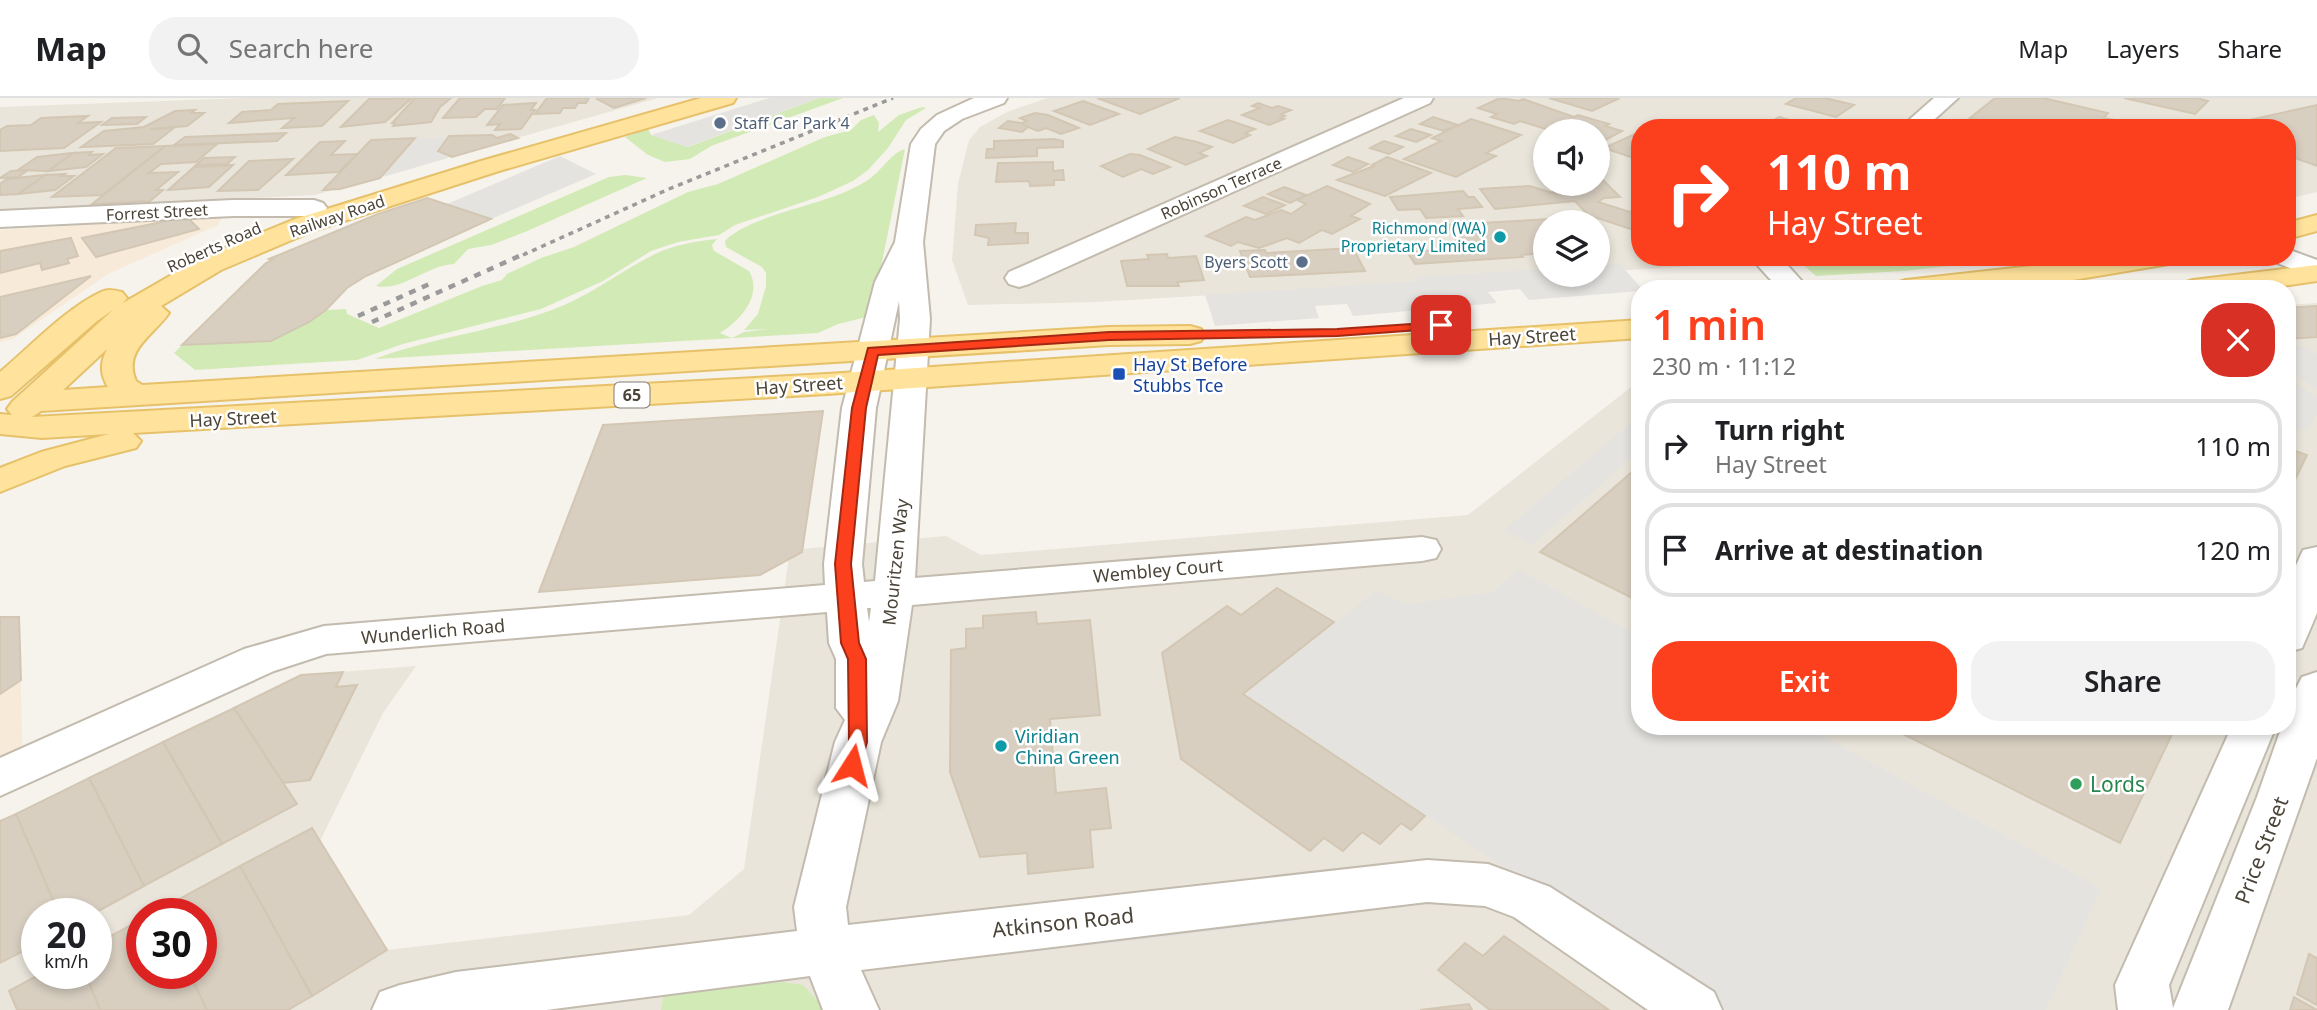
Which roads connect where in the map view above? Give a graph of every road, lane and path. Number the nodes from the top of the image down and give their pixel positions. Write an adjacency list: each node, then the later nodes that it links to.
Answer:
1 (696, 98): 7 (main road, Roberts Road)
2 (725, 98): 15 (main road, Railway Road)
3 (996, 98): 12 (street)
4 (1422, 98): 19 (street, Robinson Terrace)
5 (1947, 98): 6 (street)
6 (1922, 119)
7 (314, 208): 8 (street, Forrest Street); 25 (main road, Roberts Road)
8 (0, 219)
9 (2317, 223): 10 (main road)
10 (2296, 231)
11 (2296, 238): 13 (street)
12 (909, 242): 26 (street, Mouritzen Way); 27 (street, Mouritzen Way)
13 (2317, 248)
14 (2296, 261): 18 (street)
15 (211, 264): 30 (main road); 32 (main road, Railway Road)
16 (1773, 266): 20 (street)
17 (2109, 266): 21 (main road)
18 (2317, 271): 22 (main road)
19 (1020, 278)
20 (1786, 280)
21 (1994, 280)
22 (2255, 280)
23 (1631, 312): 26 (main road, Hay Street / 65)
24 (1631, 329): 26 (main road, Hay Street / 65)
25 (45, 349): 28 (main road); 29 (main road, Roberts Road)
26 (912, 363): 27 (main road, Hay Street / 65); 36 (street, Mouritzen Way)
27 (869, 366): 30 (main road, Hay Street / 65); 31 (main road, Hay Street / 65); 37 (street, Mouritzen Way)
28 (0, 367)
29 (0, 389)
30 (136, 396): 32 (main road, Hay Street / 65)
31 (291, 415): 32 (main road, Hay Street / 65); 33 (main road)
32 (7, 417)
33 (0, 481)
34 (1422, 549): 36 (street, Wembley Court)
35 (2317, 559): 38 (street)
36 (894, 592): 37 (street, Wunderlich Road); 41 (street, Mouritzen Way)
37 (844, 597): 41 (street, Mouritzen Way); 42 (street, Wunderlich Road)
38 (2296, 614)
39 (2317, 688): 48 (street, Price Street)
40 (2251, 735): 47 (street)
41 (858, 742): 43 (street, Mouritzen Way)
42 (0, 778)
43 (827, 950): 44 (street, Atkinson Road); 45 (street, Mouritzen Way); 46 (street, Atkinson Road)
44 (400, 1010)
45 (851, 1010)
46 (1694, 1010)
47 (2146, 1010)
48 (2200, 1010)

